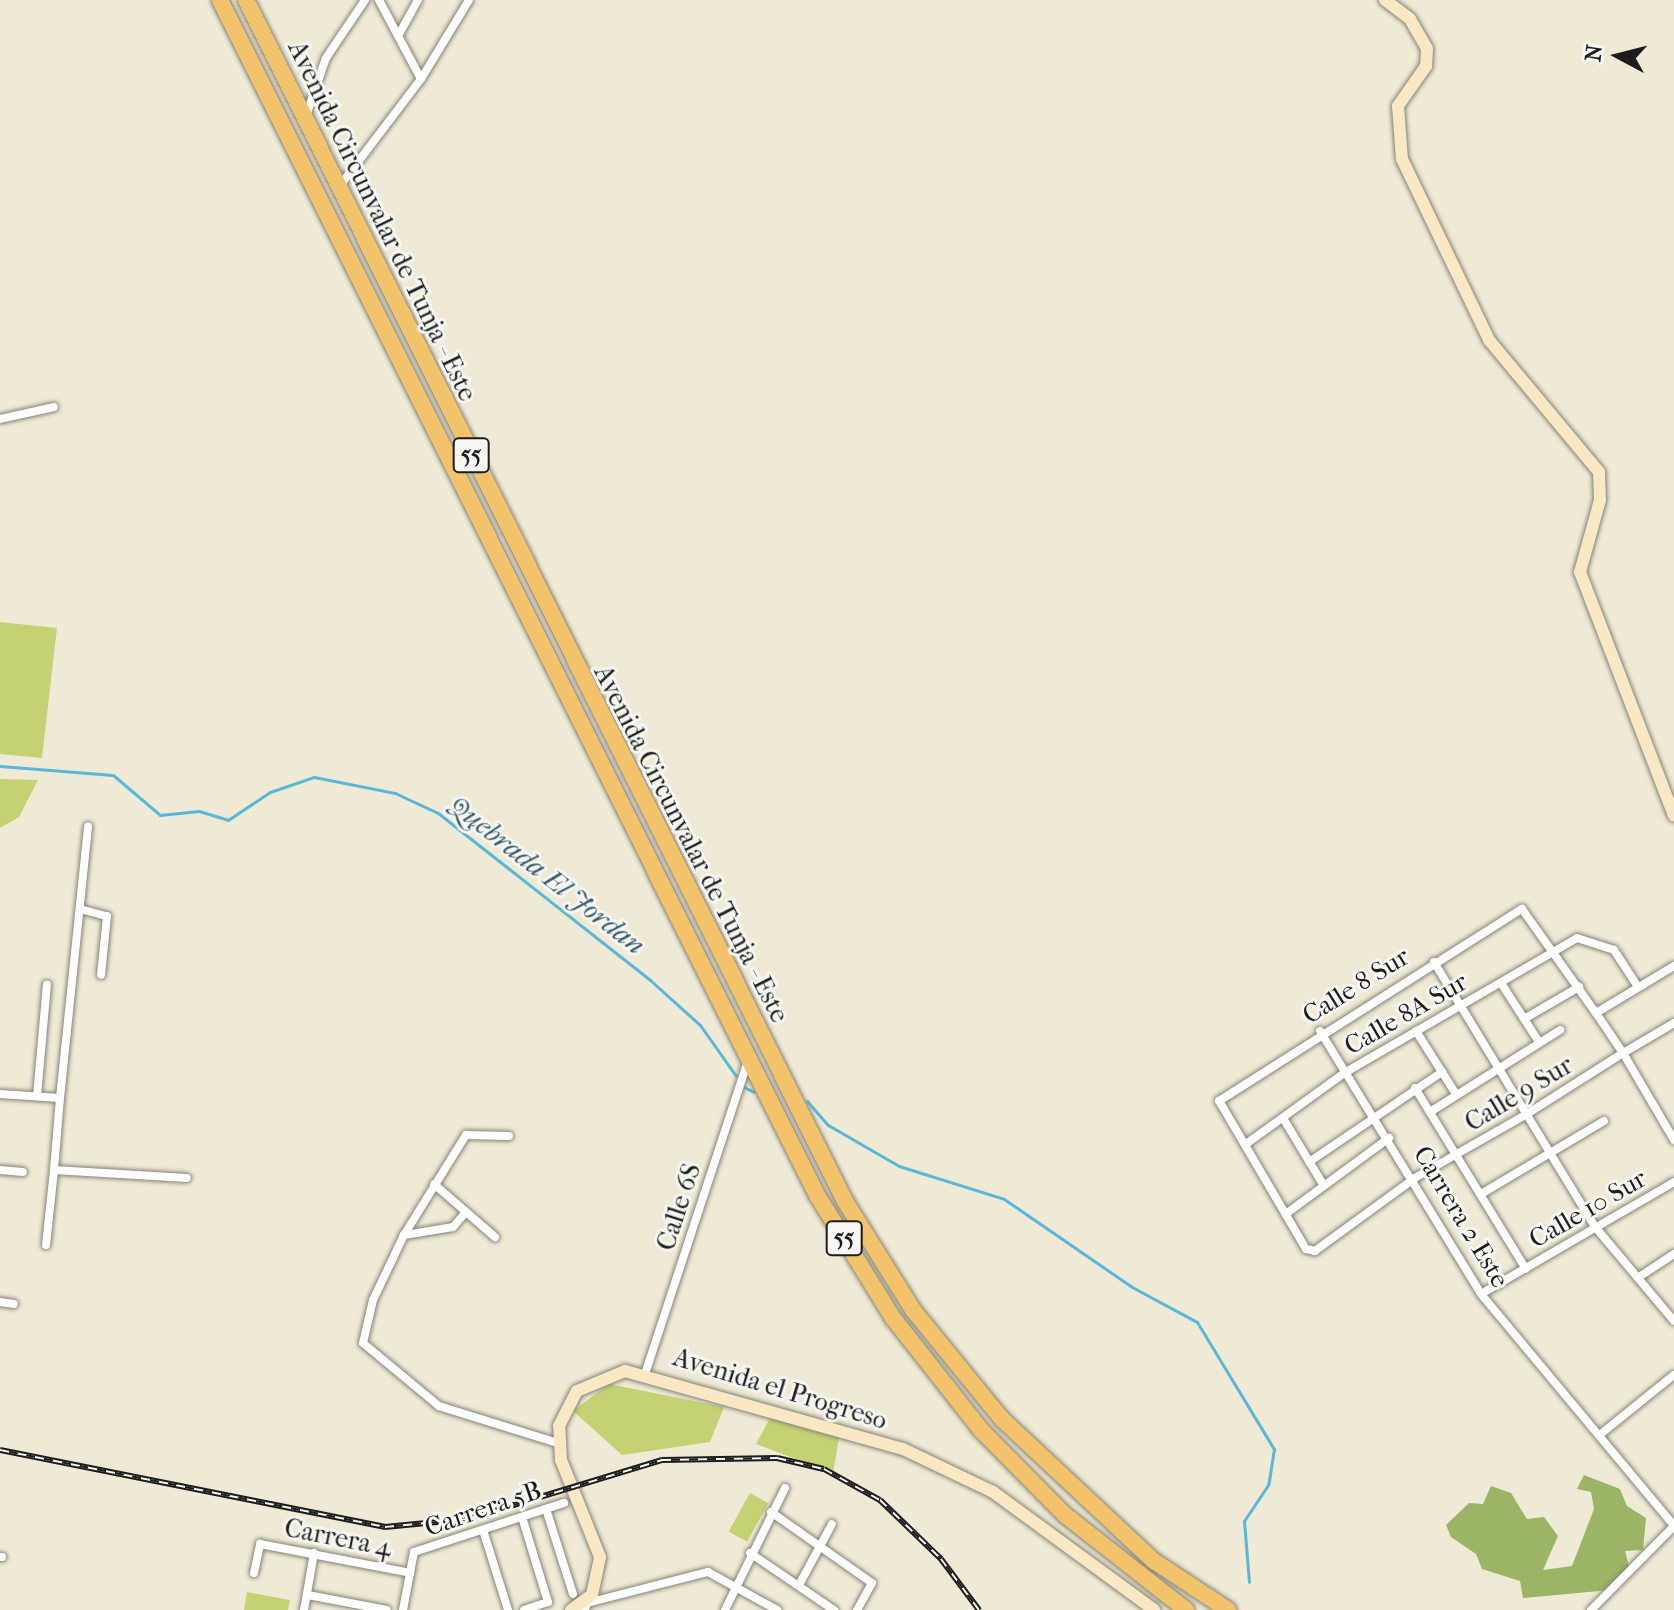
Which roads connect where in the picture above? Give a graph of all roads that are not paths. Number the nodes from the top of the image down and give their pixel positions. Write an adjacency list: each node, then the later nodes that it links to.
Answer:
1 (220, 0): 34 (highway, Avenida Circunvalar de Tunja - Este / 55)
2 (246, 0): 10 (highway, Avenida Circunvalar de Tunja - Este / 55)
3 (365, 0): 10 (street)
4 (379, 0): 8 (street)
5 (418, 0): 8 (street)
6 (469, 0): 9 (street)
7 (1385, 0): 14 (main road)
8 (398, 36): 9 (street)
9 (421, 79): 11 (street)
10 (305, 119): 11 (highway, Avenida Circunvalar de Tunja - Este / 55)
11 (338, 187): 111 (highway, Avenida Circunvalar de Tunja - Este / 55)
12 (54, 407): 13 (street)
13 (0, 419)
14 (1674, 815)
15 (88, 826): 16 (street)
16 (80, 909): 20 (street); 42 (street)
17 (1555, 950): 18 (street, Calle 8 Sur); 21 (street, Calle 8A Sur); 23 (street); 24 (street, Calle 8A Sur)
18 (1434, 962): 25 (street); 30 (street, Calle 8 Sur)
19 (1674, 966): 24 (street)
20 (101, 975)
21 (1501, 983): 25 (street, Calle 8A Sur); 27 (street)
22 (47, 984): 41 (street)
23 (1579, 987): 26 (street); 27 (street)
24 (1638, 987): 26 (street)
25 (1459, 1005): 31 (street, Calle 8A Sur); 35 (street)
26 (1596, 1013): 33 (street)
27 (1524, 1019): 32 (street)
28 (1674, 1023): 33 (street, Calle 9 Sur)
29 (1560, 1030): 32 (street)
30 (1320, 1031): 36 (street, Carrera 2 Este); 51 (street, Calle 8 Sur)
31 (1416, 1031): 36 (street, Calle 8A Sur); 37 (street)
32 (1539, 1042): 35 (street)
33 (1623, 1053): 45 (street, Calle 9 Sur); 50 (street)
34 (750, 1055): 77 (street, Calle 6S); 110 (highway, Avenida Circunvalar de Tunja - Este / 55)
35 (1498, 1067): 40 (street); 45 (street)
36 (1346, 1072): 44 (street, Carrera 2 Este); 46 (street, Calle 8A Sur)
37 (1442, 1072): 38 (street); 40 (street)
38 (1415, 1088): 43 (street); 44 (street)
39 (0, 1094): 41 (street)
40 (1456, 1094): 43 (street)
41 (37, 1096): 42 (street)
42 (60, 1098): 56 (street)
43 (1430, 1112): 53 (street)
44 (1374, 1114): 49 (street, Carrera 2 Este); 54 (street)
45 (1527, 1114): 52 (street); 53 (street, Calle 9 Sur)
46 (1283, 1118): 51 (street, Calle 8A Sur); 54 (street)
47 (1604, 1121): 52 (street)
48 (509, 1136): 61 (street)
49 (1389, 1138): 59 (street, Carrera 2 Este); 62 (street)
50 (1674, 1140)
51 (1246, 1144): 65 (street)
52 (1548, 1153): 63 (street); 66 (street)
53 (1457, 1154): 59 (street, Calle 9 Sur); 63 (street)
54 (1309, 1162): 62 (street)
55 (0, 1170): 57 (street)
56 (54, 1170): 58 (street); 69 (street)
57 (23, 1172)
58 (187, 1178)
59 (1415, 1178): 65 (street, Calle 9 Sur); 73 (street, Carrera 2 Este)
60 (1674, 1182): 66 (street, Calle 10 Sur)
61 (434, 1184): 64 (street); 67 (street)
62 (1324, 1186): 65 (street)
63 (1481, 1194): 71 (street)
64 (466, 1212): 67 (street); 68 (street)
65 (1287, 1213)
66 (1596, 1228): 71 (street, Calle 10 Sur); 72 (street)
67 (404, 1235): 80 (street)
68 (495, 1237)
69 (46, 1245)
70 (1674, 1254): 72 (street)
71 (1526, 1269): 73 (street, Calle 10 Sur)
72 (1639, 1277): 76 (street)
73 (1481, 1294): 79 (street, Carrera 2 Este)
74 (0, 1302): 75 (street)
75 (14, 1304)
76 (1674, 1321)
77 (646, 1371): 80 (main road, Avenida el Progreso); 99 (main road, Avenida el Progreso)
78 (1674, 1375): 79 (street)
79 (1602, 1433): 87 (street, Carrera 2 Este)
80 (558, 1443): 98 (main road)
81 (785, 1488): 84 (street)
82 (564, 1503): 83 (street, Carrera 5B)
83 (546, 1509): 85 (street, Carrera 5B); 96 (street)
84 (771, 1512): 89 (street); 91 (street)
85 (522, 1517): 88 (street, Carrera 5B); 104 (street)
86 (832, 1524): 89 (street)
87 (1674, 1526): 112 (street)
88 (483, 1530): 93 (street, Carrera 5B); 103 (street)
89 (821, 1545): 95 (street); 109 (street)
90 (314, 1553): 92 (street, Carrera 4); 93 (street, Carrera 4); 97 (street)
91 (750, 1553): 94 (street); 95 (street)
92 (254, 1573)
93 (410, 1573): 102 (street)
94 (740, 1583): 98 (street); 106 (street); 107 (street)
95 (799, 1585): 108 (street)
96 (573, 1594)
97 (308, 1595): 100 (street); 101 (street)
98 (586, 1606): 105 (main road)
99 (1149, 1609)
100 (304, 1610)
101 (387, 1610)
102 (403, 1610)
103 (508, 1610)
104 (524, 1610)
105 (571, 1610)
106 (725, 1610)
107 (776, 1610)
108 (834, 1610)
109 (857, 1610)
110 (1186, 1610)
111 (1228, 1610)
112 (1591, 1610)

